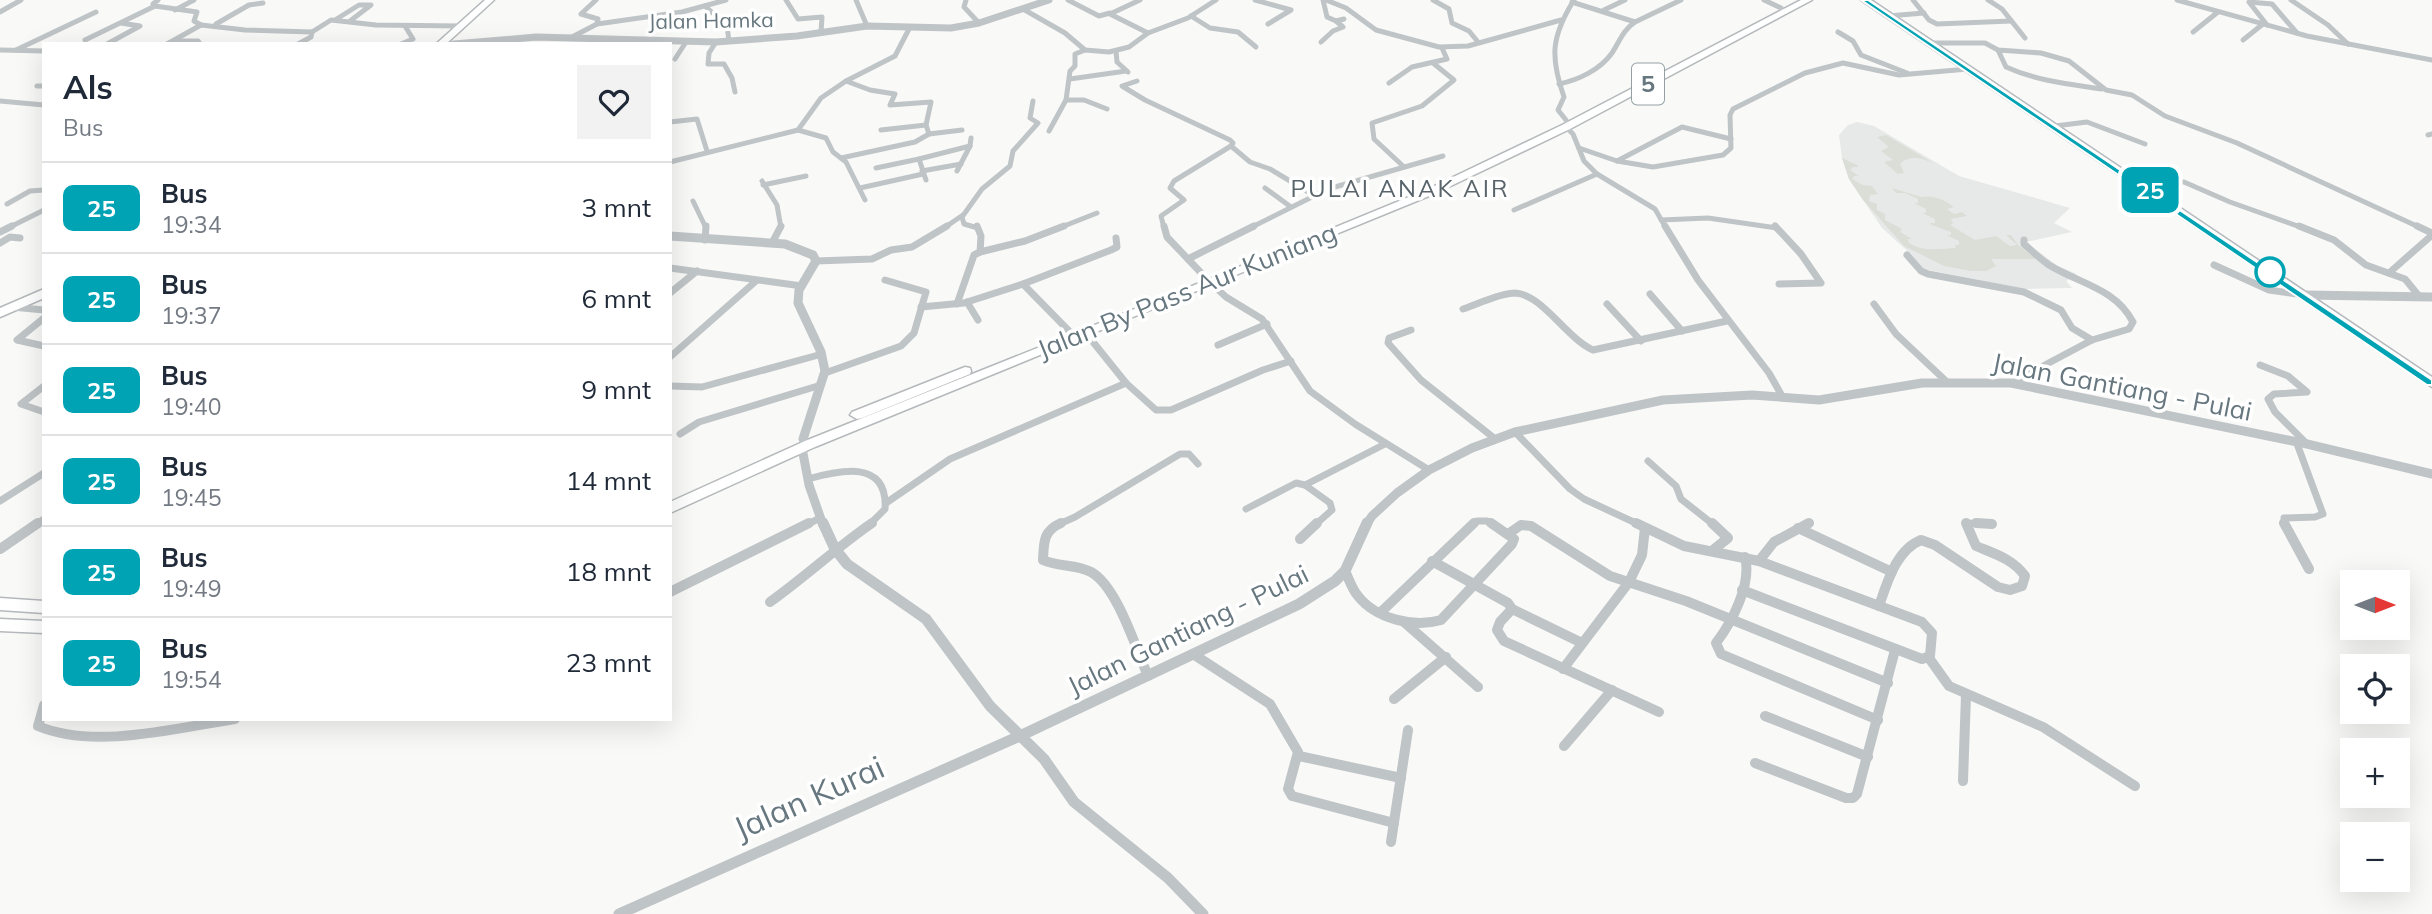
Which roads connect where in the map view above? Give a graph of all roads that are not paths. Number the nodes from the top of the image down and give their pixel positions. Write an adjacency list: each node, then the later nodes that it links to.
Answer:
1 (20, 0): 35 (street)
2 (158, 0): 29 (street)
3 (194, 0): 33 (street)
4 (490, 0): 58 (highway)
5 (596, 0): 51 (street)
6 (726, 0): 30 (street)
7 (786, 0): 64 (street)
8 (856, 0): 59 (street)
9 (966, 0): 50 (street)
10 (1049, 0): 32 (street, Jalan Hamka)
11 (1068, 0): 38 (street)
12 (1140, 0): 38 (street)
13 (1216, 0): 40 (street)
14 (1255, 0): 52 (street)
15 (1324, 0): 47 (street); 89 (street)
16 (1433, 0): 85 (street)
17 (1625, 0): 34 (street)
18 (1681, 0): 48 (street)
19 (1764, 0): 31 (street)
20 (1796, 0): 31 (highway, Jalan By Pass Aur Kuniang / 5)
21 (1808, 0): 55 (highway, Jalan By Pass Aur Kuniang / 5)
22 (1865, 0): 41 (highway)
23 (1913, 0): 39 (street)
24 (1989, 0): 45 (street)
25 (2177, 0): 37 (street)
26 (2291, 0): 87 (street)
27 (1573, 1): 34 (street); 44 (street)
28 (263, 3): 54 (street)
29 (155, 6): 33 (street); 49 (street)
30 (705, 6): 51 (street); 74 (street)
31 (1781, 8): 55 (highway, Jalan By Pass Aur Kuniang / 5)
32 (1023, 9): 50 (street, Jalan Hamka); 92 (street)
33 (175, 10): 53 (street)
34 (1604, 10): 48 (street)
35 (0, 12)
36 (96, 12): 91 (street)
37 (2218, 12): 56 (street); 63 (street)
38 (1110, 13): 65 (street)
39 (1924, 13): 41 (street); 45 (street)
40 (1191, 16): 65 (street); 88 (street)
41 (1888, 16): 86 (highway)
42 (1344, 19): 47 (street)
43 (335, 20): 46 (street); 46 (street); 61 (street)
44 (1561, 20): 85 (street); 105 (street)
45 (2011, 20): 69 (street)
46 (350, 21): 57 (street)
47 (1336, 21): 84 (street)
48 (1635, 22): 105 (street)
49 (118, 23): 70 (street); 75 (street)
50 (979, 23): 60 (street, Jalan Hamka)
51 (597, 24): 68 (street)
52 (1268, 24)
53 (201, 25): 54 (street); 71 (street)
54 (214, 25): 61 (street)
55 (1756, 25): 116 (highway, Jalan By Pass Aur Kuniang / 5)
56 (2265, 25): 66 (street); 66 (street); 72 (street)
57 (405, 26): 58 (street); 79 (street)
58 (459, 26): 80 (highway)
59 (867, 26): 60 (street, Jalan Hamka); 64 (street, Jalan Hamka)
60 (910, 27): 103 (street)
61 (312, 32): 78 (street)
62 (1838, 32): 101 (street)
63 (2193, 32)
64 (821, 33): 74 (street, Jalan Hamka)
65 (1148, 33): 95 (street)
66 (2297, 33): 87 (street)
67 (553, 37): 68 (street, Jalan Hamka); 81 (street, Jalan Hamka); 82 (street)
68 (572, 37): 83 (street, Jalan Hamka)
69 (2025, 38)
70 (85, 40)
71 (174, 40): 76 (street); 77 (street)
72 (2243, 40)
73 (716, 41): 74 (street, Jalan Hamka); 83 (street, Jalan Hamka); 107 (street)
74 (729, 41)
75 (111, 42)
76 (170, 42)
77 (199, 42)
78 (302, 42)
79 (406, 42)
80 (442, 42)
81 (488, 42)
82 (549, 42)
83 (686, 42): 96 (street)
84 (1321, 42)
85 (1478, 42): 89 (street)
86 (1932, 43): 93 (street); 99 (highway)
87 (2348, 44): 97 (street)
88 (1256, 47)
89 (1442, 48): 98 (street)
90 (0, 50): 91 (street)
91 (16, 50): 94 (street)
92 (1085, 50): 95 (street); 102 (street)
93 (1998, 50): 106 (street); 106 (street)
94 (42, 51)
95 (1116, 51): 100 (street)
96 (675, 59)
97 (2432, 60)
98 (1433, 63): 104 (street); 136 (street)
99 (1968, 69): 101 (street); 118 (highway)
100 (1126, 71): 102 (street); 128 (street)
101 (1909, 75): 125 (street)
102 (1070, 79): 108 (street)
103 (846, 81): 117 (street); 119 (street)
104 (1389, 83)
105 (1559, 84): 116 (street)
106 (2106, 90): 156 (street)
107 (735, 92)
108 (1066, 100): 114 (street); 122 (street)
109 (0, 101): 111 (street)
110 (1033, 101): 153 (street)
111 (10, 102): 112 (street); 113 (street)
112 (42, 105)
113 (0, 108)
114 (1107, 109)
115 (672, 122): 130 (street)
116 (1566, 123): 129 (street); 176 (highway, Jalan By Pass Aur Kuniang / 5)
117 (926, 125): 120 (street); 123 (street)
118 (2055, 126): 126 (street); 144 (highway)
119 (797, 130): 130 (street); 132 (street)
120 (881, 130)
121 (962, 130): 123 (street)
122 (1049, 131)
123 (929, 134): 132 (street)
124 (971, 138): 127 (street)
125 (1731, 139): 135 (street); 135 (street)
126 (2145, 144)
127 (970, 146): 133 (street); 139 (street)
128 (1231, 146): 145 (street); 168 (street)
129 (1579, 149): 135 (street); 138 (street)
130 (707, 151): 134 (street)
131 (1443, 156): 136 (street)
132 (842, 158): 141 (street)
133 (919, 159): 137 (street); 139 (street)
134 (672, 161)
135 (1617, 161)
136 (1404, 166): 145 (street)
137 (876, 168)
138 (1597, 174): 150 (street); 154 (street)
139 (924, 175): 141 (street)
140 (806, 176): 164 (street)
141 (860, 188): 146 (street)
142 (1265, 188): 149 (street)
143 (42, 190): 148 (street)
144 (2150, 190): 173 (street); 183 (highway)
145 (1315, 196): 149 (street)
146 (865, 200)
147 (693, 201): 161 (street)
148 (7, 204)
149 (1291, 206): 168 (street)
150 (1514, 210)
151 (42, 211): 155 (street)
152 (1097, 213): 166 (street)
153 (963, 215): 166 (street); 169 (street)
154 (1661, 219): 178 (street); 196 (street)
155 (0, 234): 158 (street)
156 (2432, 234): 165 (street)
157 (672, 236): 161 (street)
158 (10, 237): 159 (street); 163 (street)
159 (20, 238)
160 (1116, 238): 177 (street)
161 (705, 240): 164 (street)
162 (2024, 240): 202 (street)
163 (0, 243)
164 (772, 243): 169 (street)
165 (2428, 243): 173 (street)
166 (980, 251): 187 (street)
167 (1907, 256): 202 (street)
168 (1188, 259): 176 (street)
169 (816, 261): 179 (street)
170 (2214, 265): 183 (street)
171 (672, 268): 172 (street)
172 (697, 271): 175 (street); 180 (street)
173 (2389, 273): 184 (street)
174 (885, 279): 190 (street)
175 (756, 281): 179 (street); 207 (street)
176 (1202, 282): 197 (street); 199 (highway, Jalan By Pass Aur Kuniang); 201 (highway, Jalan By Pass Aur Kuniang)
177 (1023, 284): 186 (street); 199 (street)
178 (1779, 284)
179 (802, 286): 206 (street)
180 (672, 291)
181 (42, 294): 191 (highway)
182 (1650, 294): 200 (street)
183 (2304, 295): 184 (street); 215 (highway)
184 (2419, 296): 185 (street)
185 (2432, 297)
186 (967, 302): 187 (street); 195 (street)
187 (957, 304): 190 (street)
188 (1607, 304): 203 (street)
189 (1874, 304): 212 (street)
190 (921, 307): 211 (street)
191 (4, 309): 193 (street)
192 (1463, 309): 203 (street)
193 (42, 310)
194 (42, 320): 205 (street)
195 (978, 320)
196 (1727, 321): 200 (street); 219 (street)
197 (1267, 324): 204 (street); 208 (street)
198 (1411, 330): 223 (street)
199 (1069, 331): 210 (highway, Jalan By Pass Aur Kuniang)
200 (1682, 331): 203 (street)
201 (1085, 332): 210 (highway, Jalan By Pass Aur Kuniang); 213 (street)
202 (2092, 340): 214 (street)
203 (1641, 341)
204 (1218, 345)
205 (42, 346)
206 (822, 354): 211 (street); 217 (street)
207 (672, 355)
208 (1292, 360): 213 (street); 226 (street)
209 (2260, 365): 224 (street)
210 (981, 369): 225 (highway, Jalan By Pass Aur Kuniang)
211 (825, 373): 216 (street)
212 (1947, 382): 214 (street, Jalan Gantiang - Pulai); 219 (street, Jalan Gantiang - Pulai)
213 (1126, 383): 236 (street)
214 (2011, 383): 224 (street, Jalan Gantiang - Pulai)
215 (2432, 383)
216 (821, 385): 222 (street); 225 (street)
217 (672, 386)
218 (42, 388): 220 (street)
219 (1782, 396): 221 (street, Jalan Gantiang - Pulai)
220 (42, 411)
221 (1515, 432): 223 (street, Jalan Gantiang - Pulai); 242 (street)
222 (680, 433)
223 (1494, 438): 229 (street, Jalan Gantiang - Pulai)
224 (2301, 442): 231 (street, Jalan Gantiang - Pulai); 252 (street)
225 (802, 444): 232 (street); 234 (highway, Jalan By Pass Aur Kuniang)
226 (1385, 444): 229 (street); 233 (street)
227 (1648, 461): 248 (street)
228 (1199, 464): 279 (street)
229 (1429, 470): 253 (street, Jalan Gantiang - Pulai)
230 (42, 474): 235 (street)
231 (2432, 474)
232 (808, 479): 236 (street); 238 (street)
233 (1305, 485): 237 (street); 245 (street)
234 (681, 498)
235 (0, 501)
236 (886, 503): 247 (street)
237 (1246, 509)
238 (820, 518): 247 (street); 258 (street)
239 (42, 520): 246 (street)
240 (1810, 523): 243 (street)
241 (1992, 524): 254 (street)
242 (1646, 528): 248 (street); 255 (street)
243 (1798, 528): 251 (street); 254 (street)
244 (1508, 534): 250 (street); 255 (street); 256 (street)
245 (1300, 539)
246 (0, 549)
247 (835, 549): 259 (street); 291 (street)
248 (1712, 551): 249 (street)
249 (1745, 557): 251 (street); 257 (street)
250 (1432, 561): 256 (street); 265 (street)
251 (1759, 561): 261 (street)
252 (2309, 569)
253 (1345, 571): 265 (street); 275 (street, Jalan Gantiang - Pulai)
254 (1892, 572): 261 (street)
255 (1629, 582): 270 (street); 273 (street)
256 (1474, 584): 263 (street); 269 (street)
257 (1742, 590): 270 (street); 274 (street)
258 (672, 591)
259 (770, 602)
260 (0, 604): 262 (highway)
261 (1878, 606): 277 (street)
262 (42, 607)
263 (1512, 609): 273 (street); 278 (street)
264 (0, 612): 266 (highway)
265 (1381, 612): 269 (street)
266 (42, 614)
267 (0, 618): 268 (highway)
268 (42, 620)
269 (1403, 621): 276 (street)
270 (1733, 621): 280 (street); 288 (street)
271 (0, 625): 272 (highway)
272 (42, 627)
273 (1582, 643): 278 (street)
274 (1895, 650): 277 (street); 280 (street)
275 (1194, 654): 279 (street, Jalan Gantiang - Pulai); 293 (street)
276 (1446, 657): 281 (street); 284 (street)
277 (1928, 658): 283 (street)
278 (1563, 669): 282 (street)
279 (1148, 676): 291 (street, Jalan Gantiang - Pulai)
280 (1888, 683): 288 (street)
281 (1478, 687)
282 (1612, 690): 286 (street); 292 (street)
283 (1966, 695): 297 (street); 298 (street)
284 (1394, 699)
285 (42, 708): 289 (street)
286 (1659, 712)
287 (1765, 716): 294 (street)
288 (1878, 720): 294 (street)
289 (222, 721)
290 (1408, 730): 296 (street)
291 (1022, 735): 301 (street, Jalan Kurai); 302 (street)
292 (1564, 746)
293 (1298, 756): 296 (street); 299 (street)
294 (1868, 757): 295 (street)
295 (1755, 763)
296 (1401, 778): 299 (street)
297 (1963, 781)
298 (2135, 786)
299 (1394, 823): 300 (street)
300 (1391, 842)
301 (622, 913)
302 (1203, 914)

